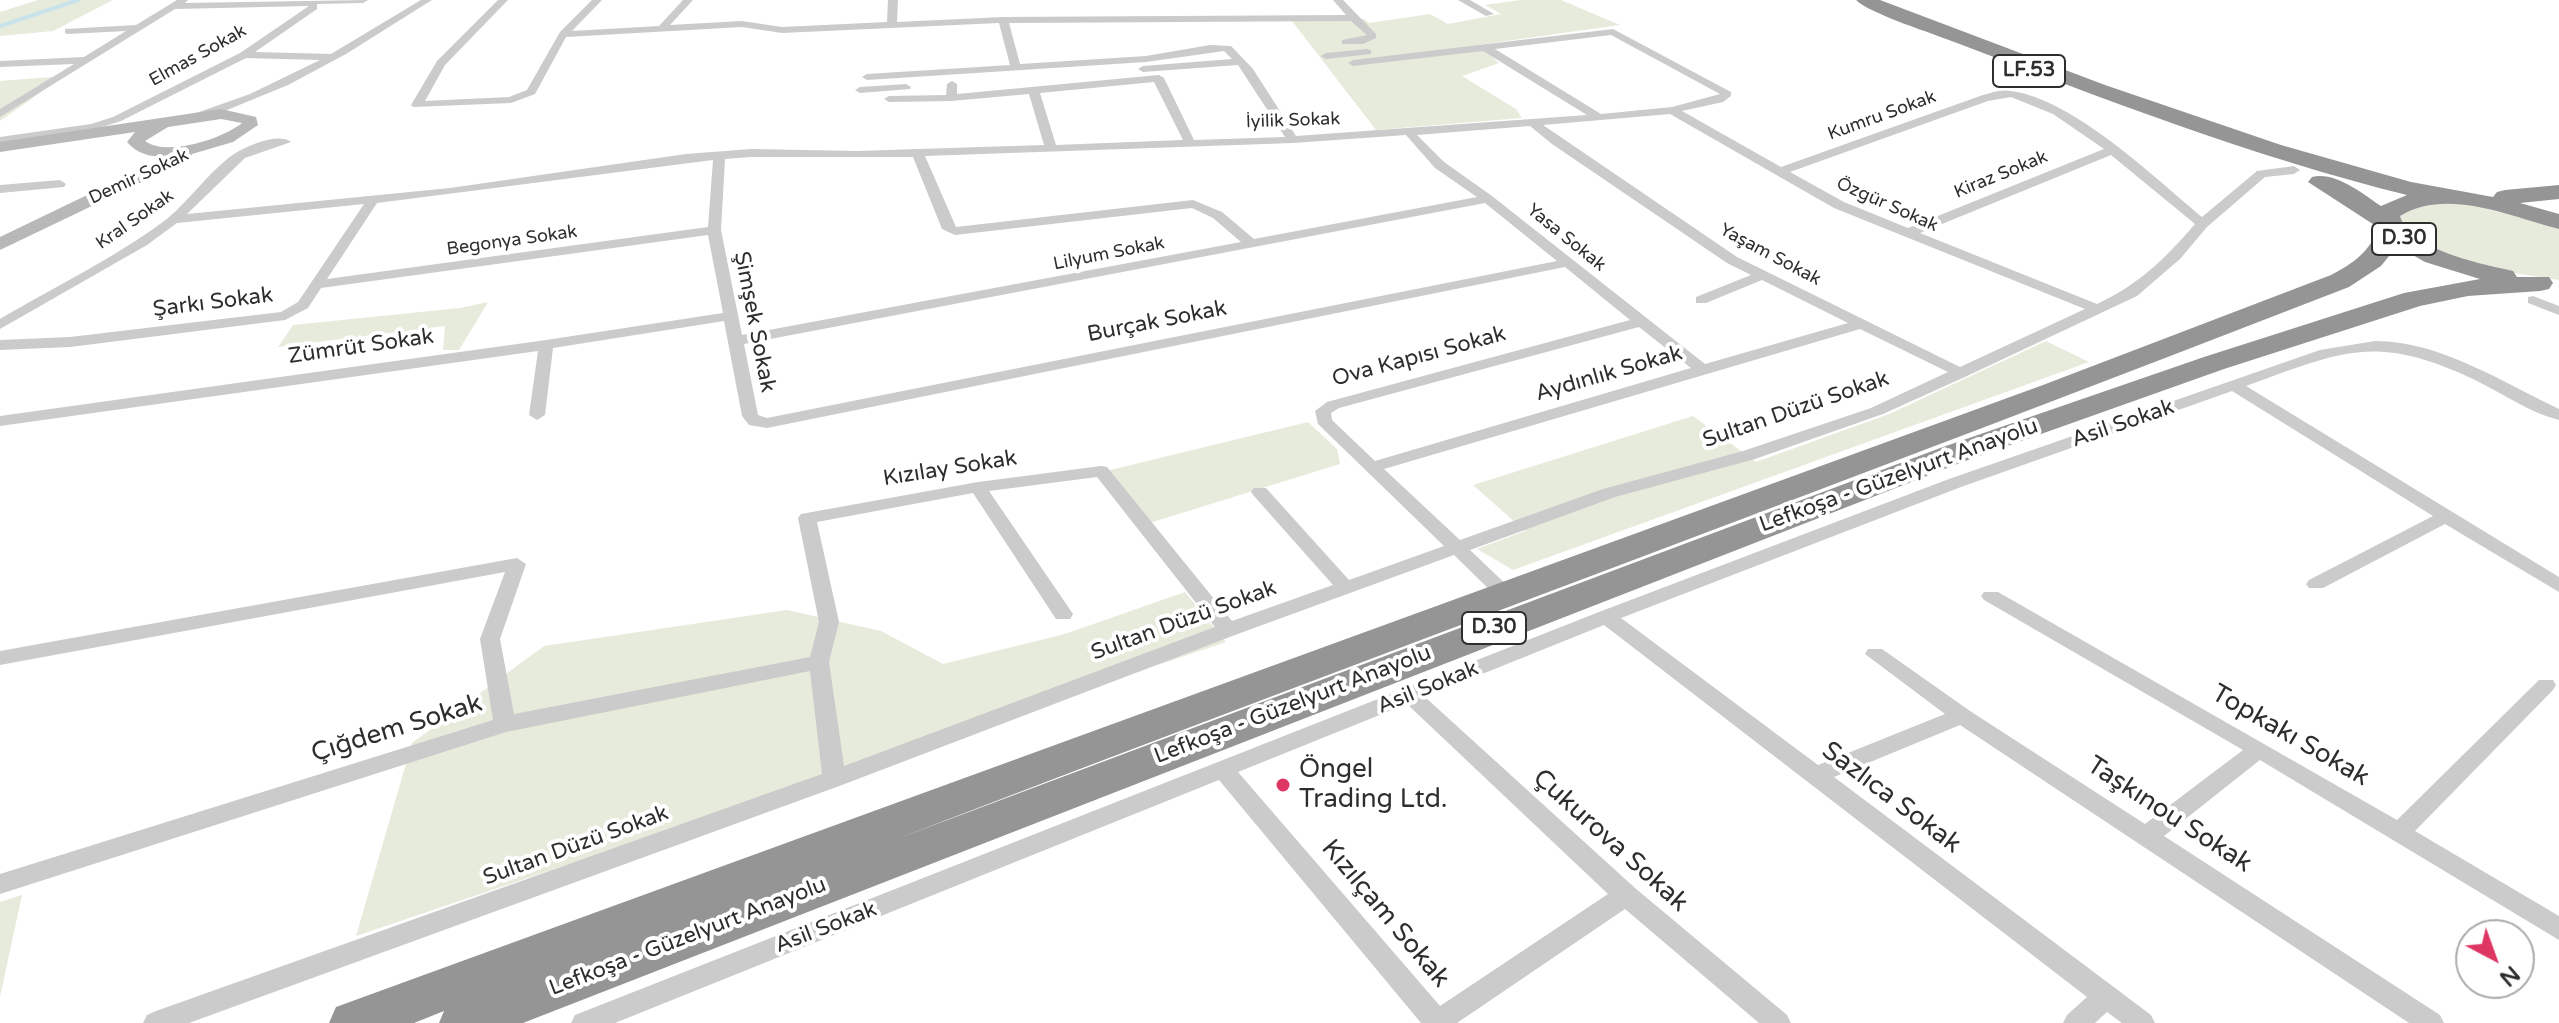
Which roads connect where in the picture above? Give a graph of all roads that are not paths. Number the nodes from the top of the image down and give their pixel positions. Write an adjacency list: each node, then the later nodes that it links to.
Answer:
1 (363, 0): 11 (street)
2 (427, 0): 26 (street)
3 (503, 0): 20 (street)
4 (597, 0): 20 (street)
5 (688, 0): 17 (street)
6 (893, 0): 16 (street)
7 (1338, 0): 14 (street)
8 (1463, 0): 13 (street)
9 (1849, 0): 60 (highway, LF.53)
10 (1865, 0): 67 (highway, LF.53)
11 (311, 1): 12 (street, Elmas Sokak); 24 (street, Elmas Sokak)
12 (179, 3): 18 (street)
13 (1489, 14)
14 (1353, 18): 15 (street); 21 (street)
15 (1003, 20): 16 (street); 30 (street)
16 (892, 24): 17 (street)
17 (663, 27): 20 (street)
18 (139, 28): 19 (street); 27 (street)
19 (68, 31)
20 (563, 34)
21 (1346, 42)
22 (1457, 43): 25 (street)
23 (1486, 48): 28 (street); 41 (street, İyilik Sokak); 44 (street)
24 (244, 55): 26 (street); 49 (street, Elmas Sokak)
25 (1326, 56)
26 (333, 57): 35 (street)
27 (86, 60): 29 (street); 38 (street)
28 (1353, 63)
29 (0, 64)
30 (1016, 67): 31 (street); 32 (street)
31 (1245, 67): 33 (street); 34 (street); 50 (street)
32 (867, 77)
33 (1158, 78): 36 (street); 52 (street)
34 (952, 84): 37 (street); 37 (street)
35 (277, 87): 45 (street); 46 (street)
36 (1033, 88): 37 (street); 55 (street)
37 (951, 98)
38 (23, 99): 39 (street); 42 (street)
39 (0, 101)
40 (535, 106): 43 (street)
41 (1672, 110): 44 (street, İyilik Sokak); 61 (street, Özgür Sokak)
42 (0, 114)
43 (406, 115)
44 (1599, 118): 47 (street, İyilik Sokak)
45 (180, 120): 46 (street); 54 (street, Demir Sokak); 56 (street)
46 (250, 120): 53 (street)
47 (1534, 124): 48 (street, İyilik Sokak); 78 (street, Yaşam Sokak)
48 (1409, 132): 50 (street, İyilik Sokak); 65 (street, Yasa Sokak)
49 (0, 140)
50 (1293, 140): 52 (street, İyilik Sokak)
51 (285, 142): 69 (street, Kral Sokak)
52 (1190, 143): 55 (street, İyilik Sokak)
53 (207, 146): 54 (street); 68 (street, Demir Sokak)
54 (138, 147): 56 (street); 68 (street, Demir Sokak)
55 (1051, 149): 58 (street, İyilik Sokak)
56 (0, 150)
57 (2112, 150): 61 (street, Kumru Sokak); 71 (street); 74 (street, Kiraz Sokak)
58 (918, 154): 59 (street, İyilik Sokak); 76 (street)
59 (719, 156): 66 (street, İyilik Sokak); 73 (street, Şimşek Sokak)
60 (2294, 170): 71 (street, Sultan Düzü Sokak); 72 (highway, LF.53)
61 (1778, 172): 74 (street, Özgür Sokak)
62 (60, 184): 63 (street)
63 (0, 189)
64 (2559, 192): 67 (highway, D.30)
65 (1488, 199): 76 (street, Lilyum Sokak); 77 (street, Yasa Sokak)
66 (373, 200): 69 (street, İyilik Sokak); 79 (street, Şarkı Sokak)
67 (2458, 200): 70 (highway, D.30); 72 (highway, D.30)
68 (71, 209): 75 (street, Demir Sokak)
69 (174, 219): 86 (street, Kral Sokak)
70 (2559, 222)
71 (2202, 224): 82 (street, Sultan Düzü Sokak)
72 (2389, 225): 80 (highway, D.30); 105 (highway, Lefkoşa - Güzelyurt Anayolu / D.30)
73 (714, 230): 79 (street, Begonya Sokak); 83 (street, Şimşek Sokak)
74 (1905, 234): 82 (street, Özgür Sokak)
75 (1, 243)
76 (1252, 245): 87 (street, Lilyum Sokak)
77 (1567, 263): 84 (street, Yasa Sokak); 96 (street, Burçak Sokak)
78 (1762, 275): 81 (street); 85 (street, Yaşam Sokak)
79 (315, 285): 88 (street, Şarkı Sokak)
80 (2548, 295): 130 (highway, Lefkoşa - Güzelyurt Anayolu / D.30)
81 (1701, 300)
82 (2099, 310): 91 (street, Sultan Düzü Sokak)
83 (729, 316): 87 (street, Şimşek Sokak); 89 (street, Zümrüt Sokak)
84 (1640, 322): 90 (street, Yasa Sokak); 97 (street, Ova Kapısı Sokak)
85 (1860, 324): 90 (street, Aydınlık Sokak); 91 (street, Yaşam Sokak)
86 (0, 325)
87 (735, 341): 96 (street, Şimşek Sokak)
88 (0, 345)
89 (546, 345): 93 (street); 95 (street, Zümrüt Sokak)
90 (1703, 370): 97 (street, Aydınlık Sokak)
91 (1961, 373): 101 (street, Sultan Düzü Sokak)
92 (2233, 385): 94 (street, Asil Sokak); 100 (street); 108 (street, Asil Sokak)
93 (537, 415)
94 (2559, 415)
95 (0, 421)
96 (755, 422)
97 (1372, 467): 101 (street, Ova Kapısı Sokak)
98 (978, 487): 107 (street); 109 (street, Kızılay Sokak); 112 (street, Kızılay Sokak)
99 (1260, 492): 104 (street)
100 (2445, 517): 102 (street); 103 (street)
101 (1456, 548): 104 (street, Sultan Düzü Sokak); 105 (street, Ova Kapısı Sokak)
102 (2316, 584)
103 (2559, 586)
104 (1345, 587): 109 (street, Sultan Düzü Sokak)
105 (1504, 593): 129 (highway, Lefkoşa - Güzelyurt Anayolu / D.30)
106 (1991, 596): 117 (street, Topkakı Sokak)
107 (1063, 614)
108 (1606, 617): 114 (street, Asil Sokak); 119 (street, Sazlıca Sokak)
109 (1228, 630): 120 (street, Sultan Düzü Sokak)
110 (1875, 654): 115 (street, Taşkınou Sokak)
111 (0, 658): 116 (street)
112 (819, 662): 116 (street, Çığdem Sokak); 120 (street)
113 (2546, 685): 121 (street)
114 (1410, 695): 118 (street, Asil Sokak); 124 (street, Çukurova Sokak)
115 (1962, 716): 119 (street); 122 (street, Taşkınou Sokak)
116 (505, 724): 123 (street, Çığdem Sokak)
117 (2259, 749): 121 (street, Topkakı Sokak); 122 (street)
118 (1224, 771): 127 (street, Kızılçam Sokak); 131 (street, Asil Sokak)
119 (1814, 776): 126 (street, Sazlıca Sokak)
120 (834, 779): 128 (street, Sultan Düzü Sokak)
121 (2399, 833): 125 (street, Topkakı Sokak)
122 (2148, 835): 135 (street, Taşkınou Sokak)
123 (0, 884)
124 (1626, 895): 127 (street); 132 (street, Çukurova Sokak)
125 (2559, 929)
126 (2107, 996): 133 (street); 134 (street, Sazlıca Sokak)
127 (1437, 1022)
128 (156, 1023)
129 (354, 1023)
130 (464, 1023)
131 (584, 1023)
132 (1778, 1023)
133 (2076, 1023)
134 (2142, 1023)
135 (2431, 1023)

